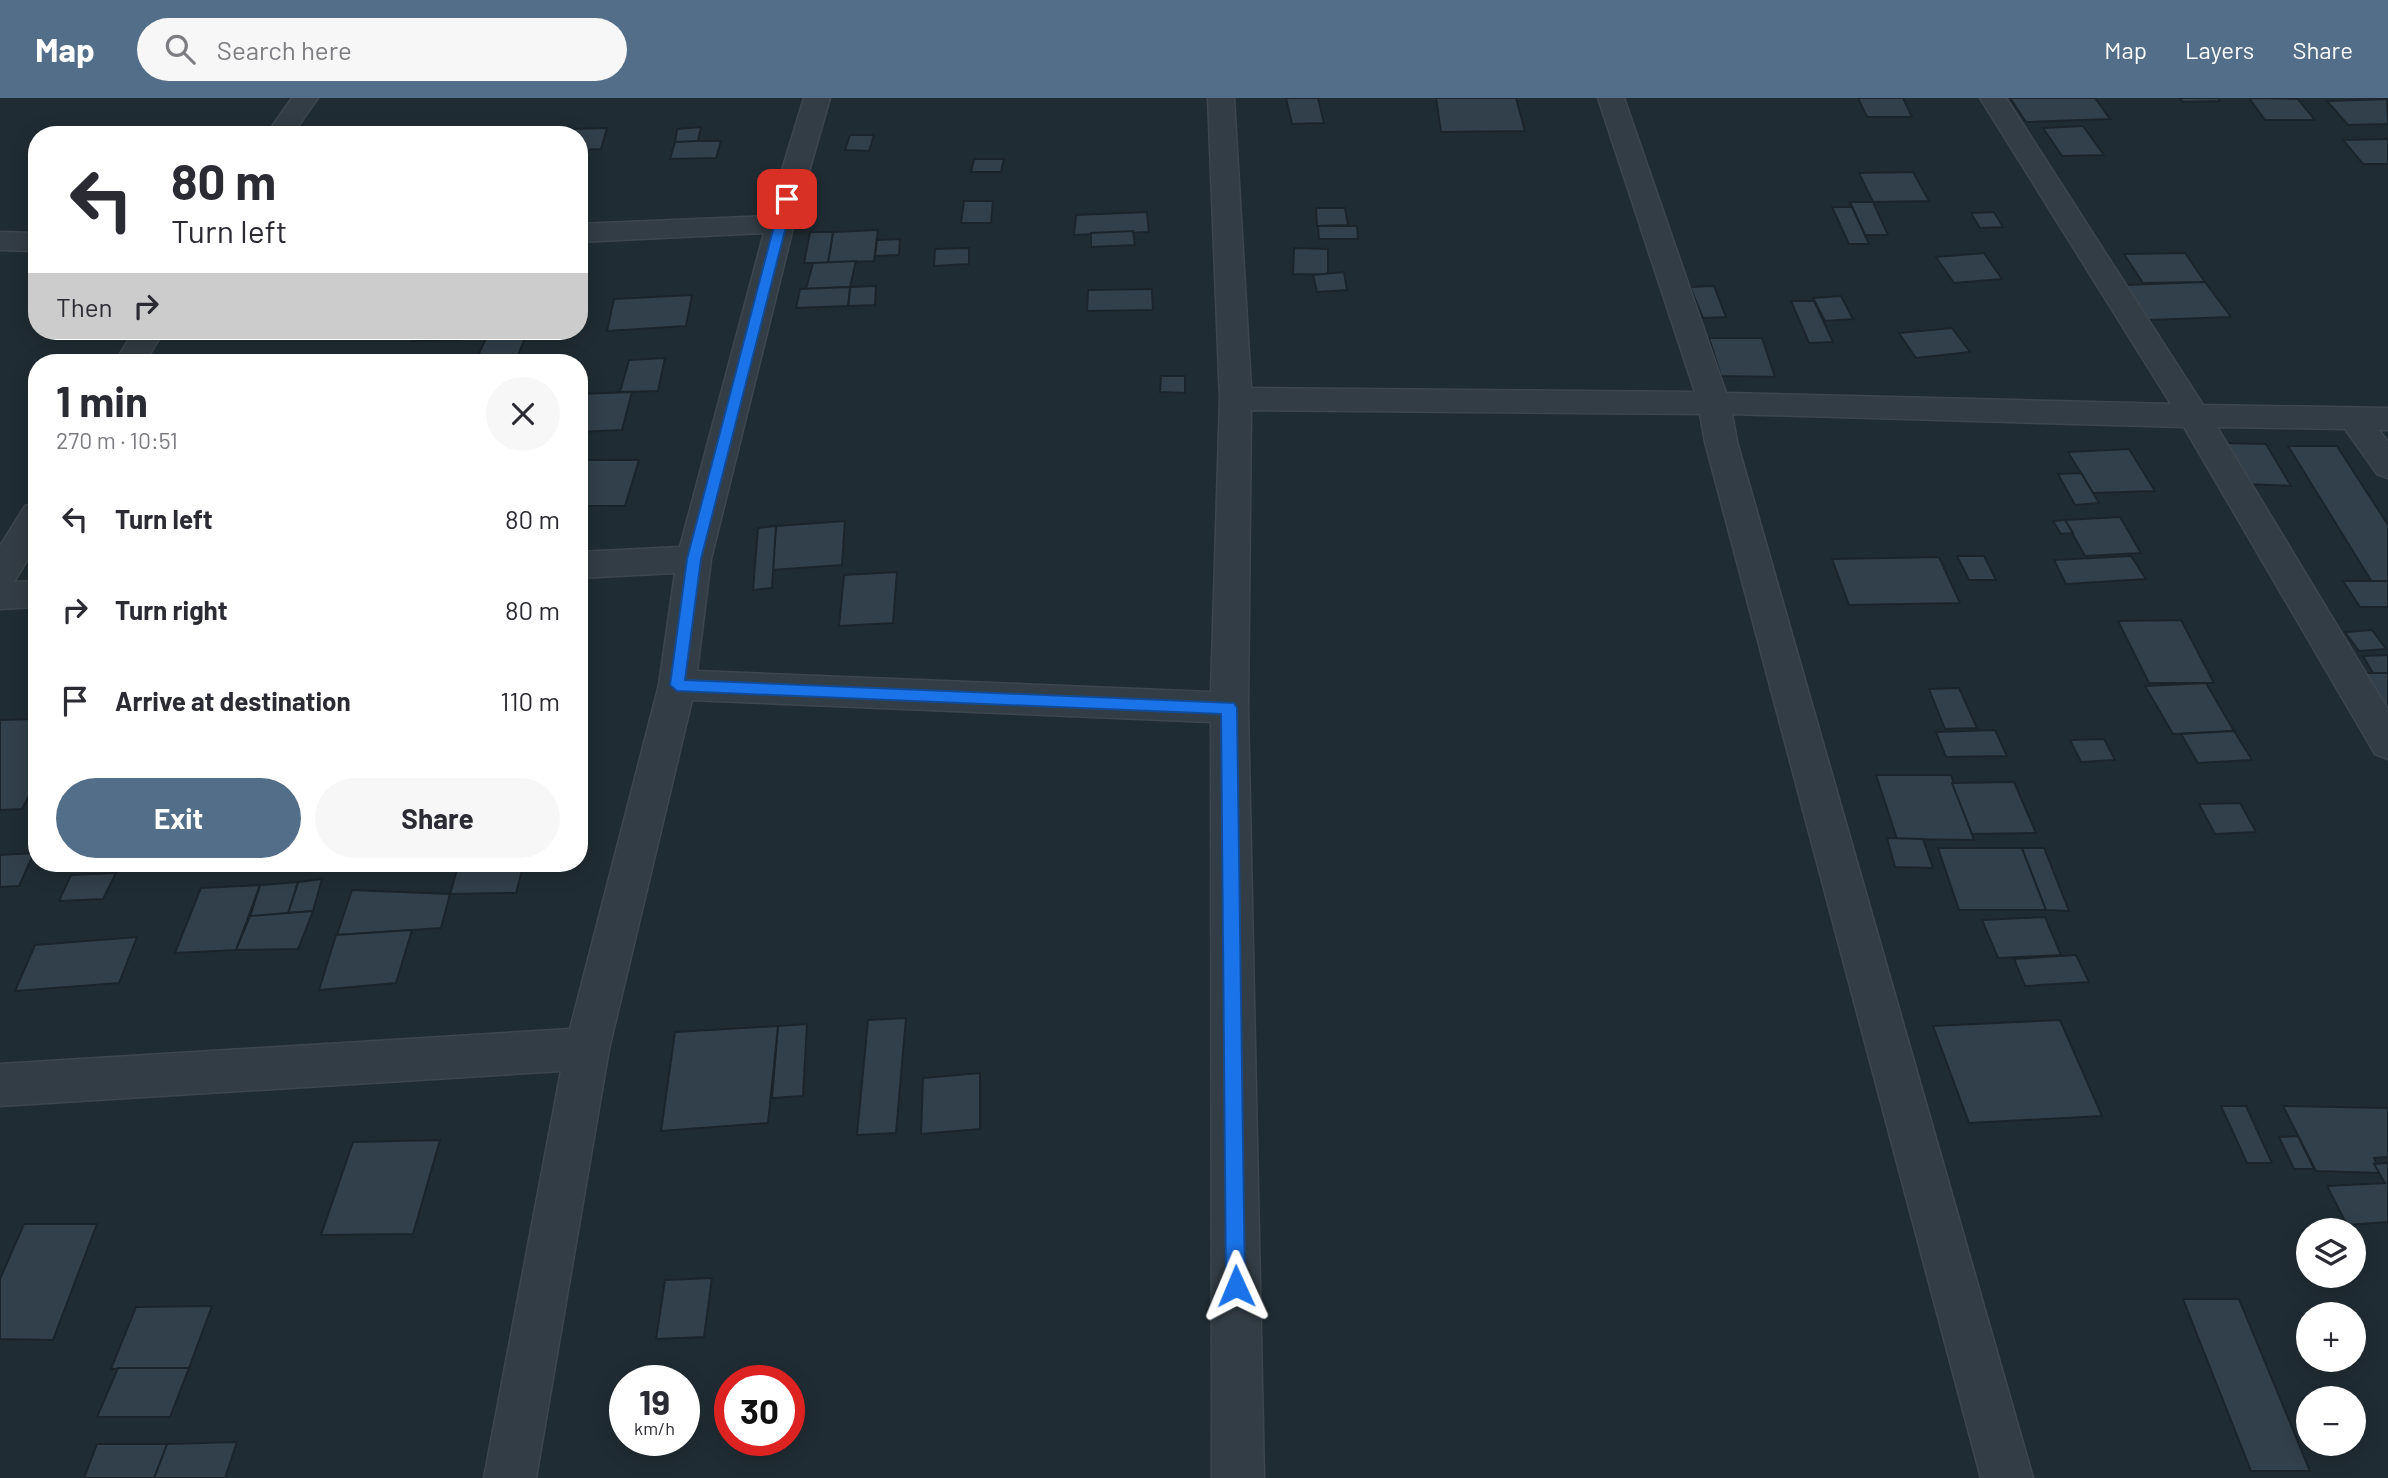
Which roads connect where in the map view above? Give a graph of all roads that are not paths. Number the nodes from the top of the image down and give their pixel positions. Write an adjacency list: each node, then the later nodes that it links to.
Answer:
1 (305, 98): 6 (street)
2 (817, 98): 7 (street)
3 (1221, 98): 11 (street)
4 (1611, 98): 12 (street)
5 (1993, 98): 13 (street)
6 (285, 126)
7 (780, 224): 8 (street); 18 (street)
8 (588, 233)
9 (0, 241): 10 (street)
10 (28, 242)
11 (1236, 399): 12 (street); 24 (street)
12 (1714, 403): 13 (street); 30 (street)
13 (2194, 416): 14 (street); 25 (street)
14 (2354, 418): 15 (street); 16 (street)
15 (2388, 419)
16 (2388, 466)
17 (28, 530): 20 (street)
18 (694, 559): 19 (street); 23 (street)
19 (588, 565)
20 (0, 575)
21 (28, 594): 22 (street)
22 (0, 596)
23 (677, 685): 24 (street); 26 (street)
24 (1229, 708): 29 (street)
25 (2388, 743)
26 (587, 1049): 27 (street); 28 (street)
27 (0, 1085)
28 (510, 1478)
29 (1238, 1478)
30 (2007, 1478)

